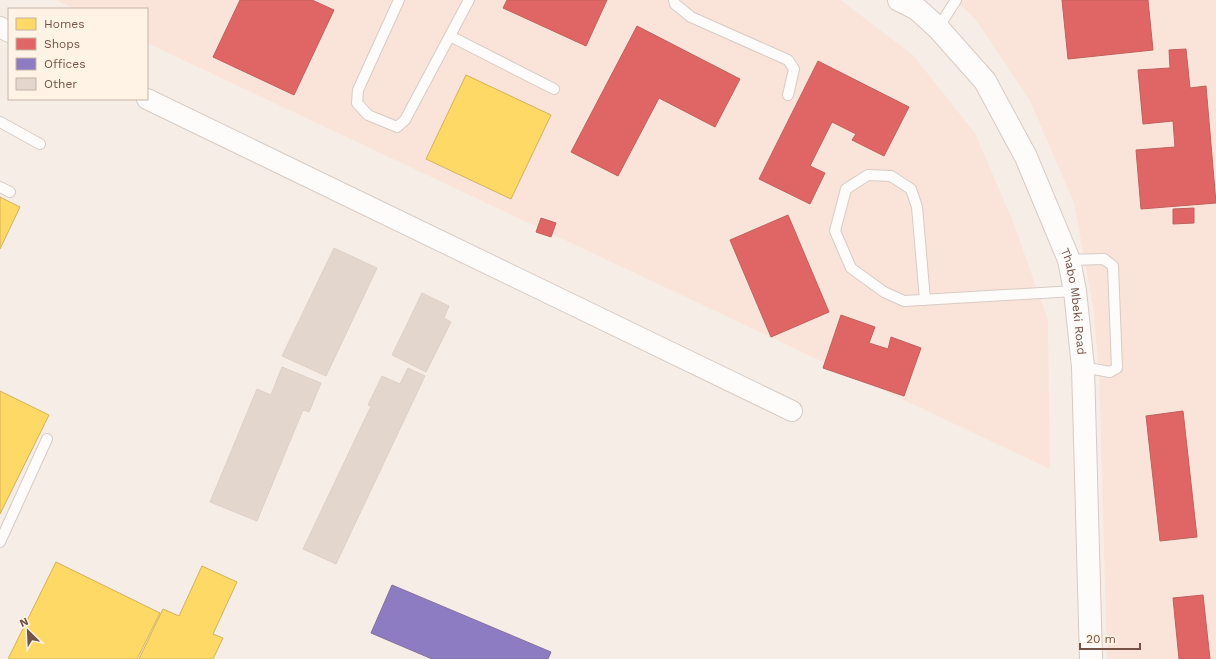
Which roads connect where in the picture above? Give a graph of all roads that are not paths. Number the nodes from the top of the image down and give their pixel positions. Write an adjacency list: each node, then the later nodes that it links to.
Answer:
1 (399, 0): 7 (lane)
2 (469, 0): 7 (lane)
3 (674, 0): 9 (lane)
4 (899, 0): 6 (main road, Thabo Mbeki Road)
5 (956, 0): 6 (lane)
6 (938, 28): 15 (main road, Thabo Mbeki Road)
7 (450, 36): 8 (lane)
8 (554, 89)
9 (788, 95)
10 (148, 99): 19 (street)
11 (0, 122): 12 (lane)
12 (40, 144)
13 (0, 187): 14 (lane)
14 (10, 192)
15 (1069, 260): 16 (main road, Thabo Mbeki Road); 18 (lane)
16 (1075, 291): 17 (lane); 18 (main road, Thabo Mbeki Road)
17 (925, 300): 17 (lane)
18 (1084, 367): 22 (main road, Thabo Mbeki Road)
19 (792, 411)
20 (47, 439): 21 (lane)
21 (0, 542)
22 (1091, 659)

